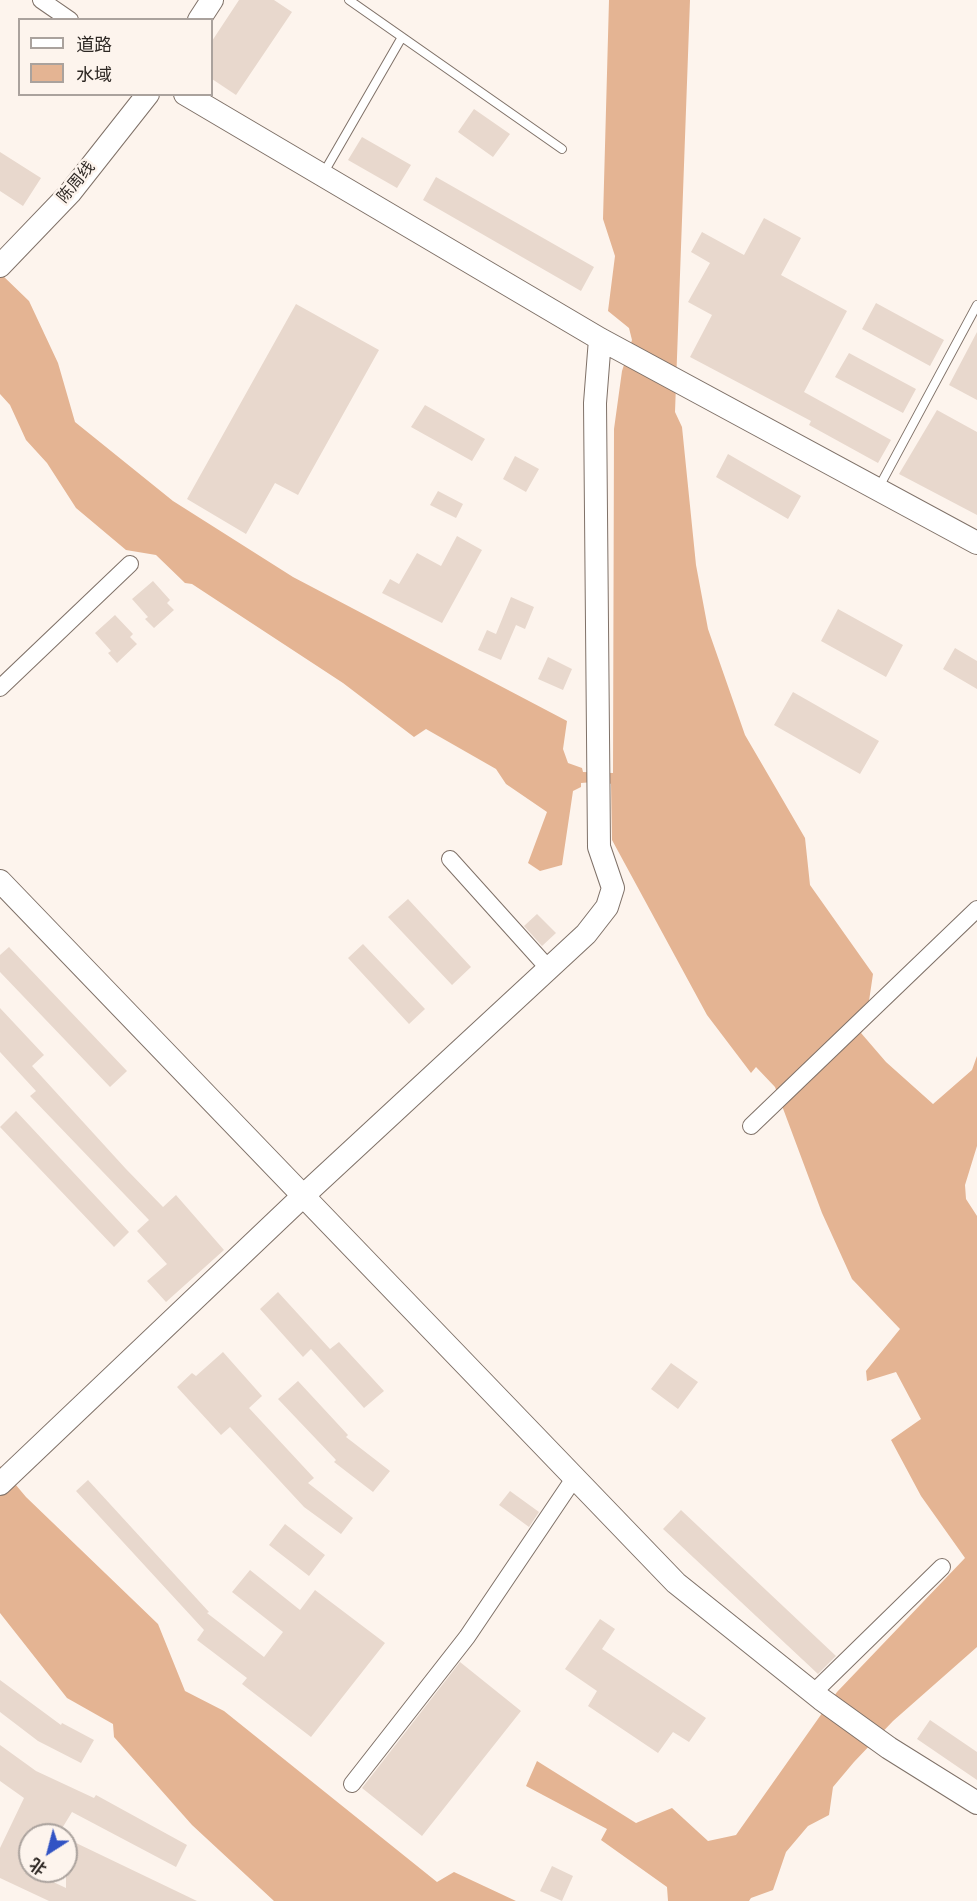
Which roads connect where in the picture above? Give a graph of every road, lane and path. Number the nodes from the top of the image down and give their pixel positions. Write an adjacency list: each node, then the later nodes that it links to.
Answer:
1 (41, 0): 4 (street)
2 (212, 0): 5 (street)
3 (350, 0): 6 (lane)
4 (67, 18)
5 (200, 18)
6 (402, 37): 9 (lane); 10 (lane)
7 (146, 96): 11 (street, 陈周线)
8 (188, 96): 10 (street)
9 (562, 149)
10 (322, 176): 13 (street)
11 (3, 263)
12 (977, 305): 14 (lane)
13 (609, 344): 14 (street); 21 (street)
14 (878, 489): 15 (street)
15 (977, 543)
16 (130, 564): 17 (street)
17 (0, 688)
18 (450, 859): 21 (street)
19 (0, 882): 23 (street)
20 (977, 909): 22 (street)
21 (549, 969): 23 (street)
22 (751, 1126)
23 (303, 1196): 24 (street); 25 (street)
24 (8, 1476)
25 (575, 1477): 27 (street); 28 (street)
26 (942, 1567): 27 (street)
27 (813, 1693): 29 (street)
28 (352, 1784)
29 (977, 1803)

